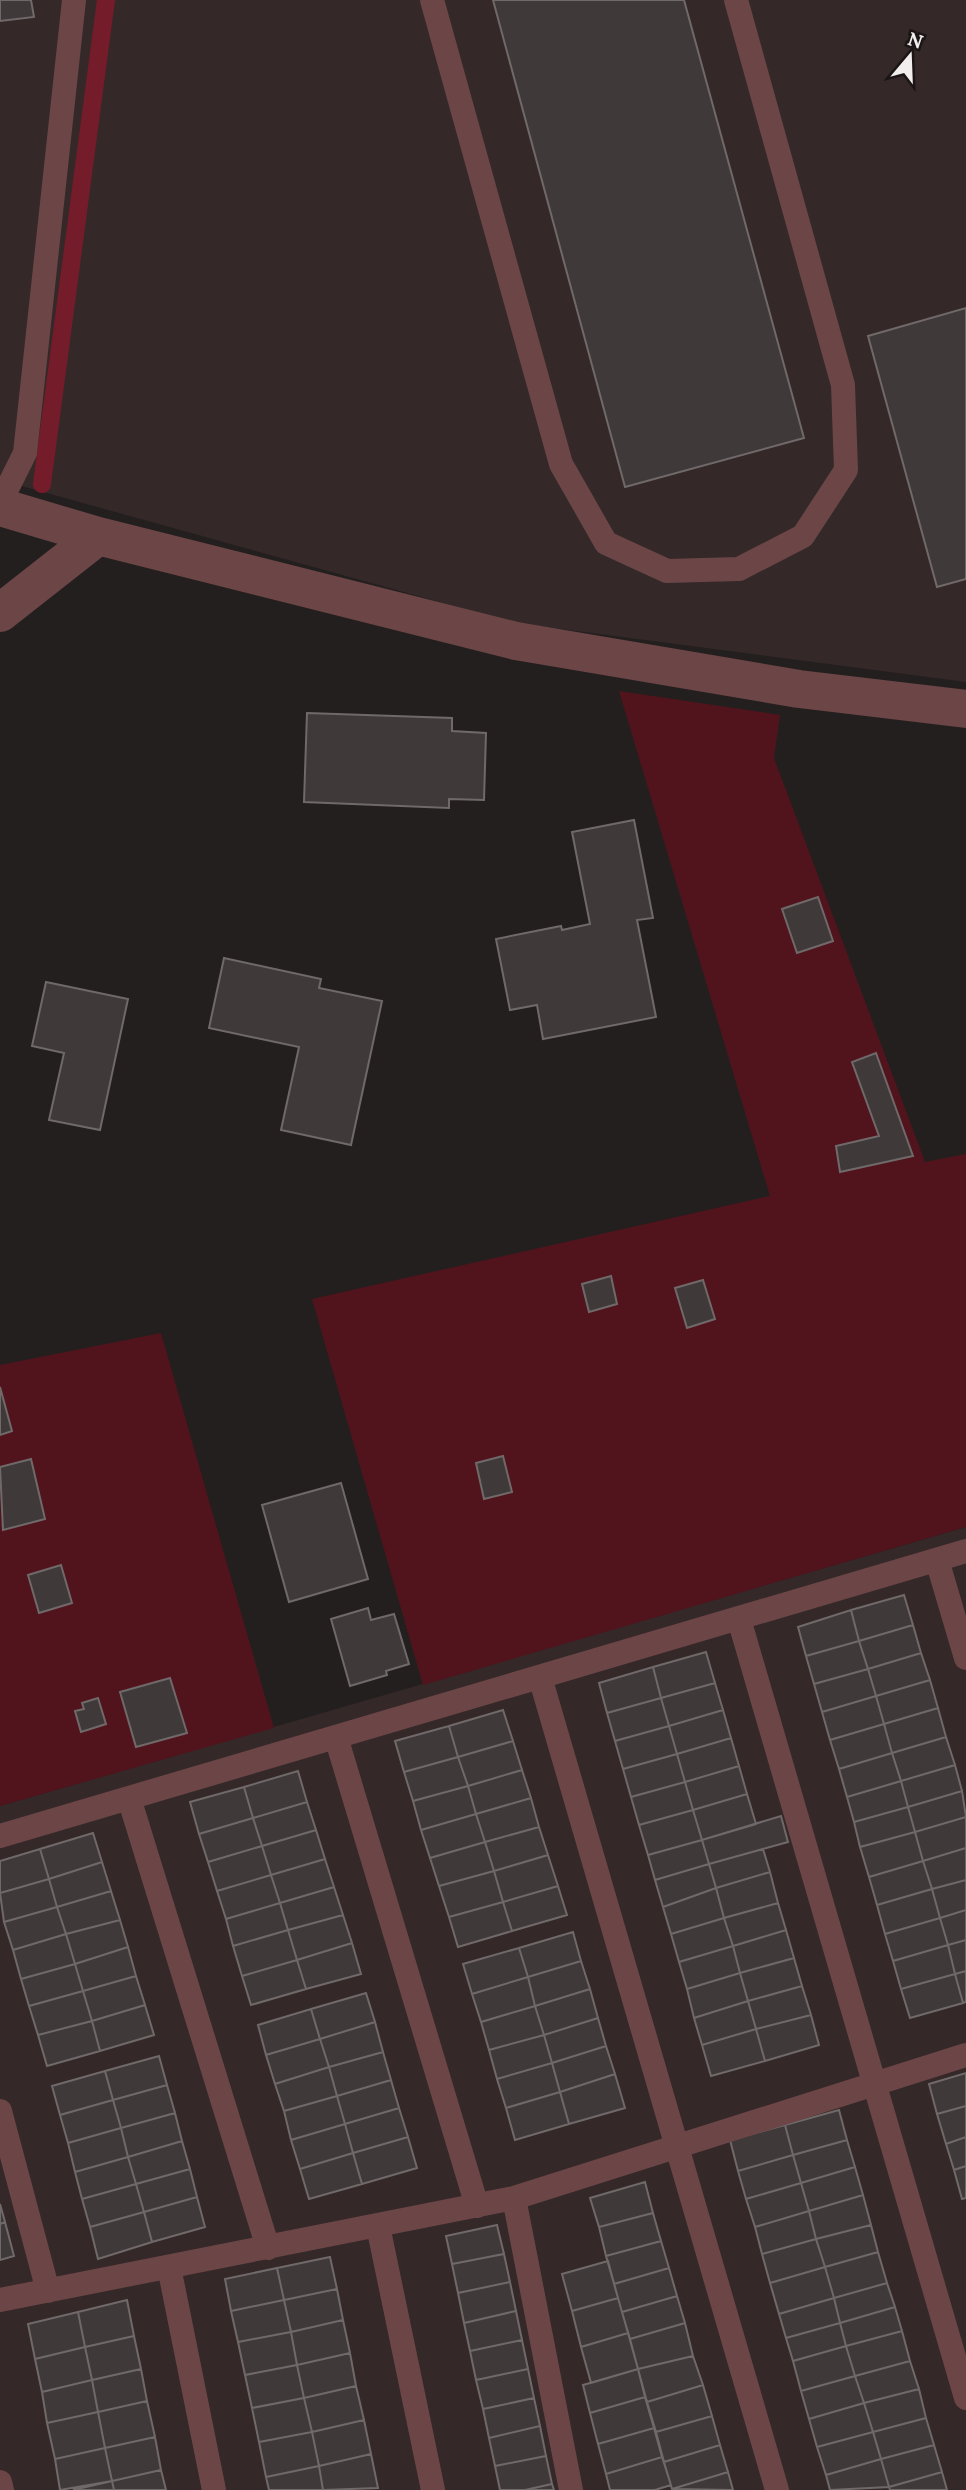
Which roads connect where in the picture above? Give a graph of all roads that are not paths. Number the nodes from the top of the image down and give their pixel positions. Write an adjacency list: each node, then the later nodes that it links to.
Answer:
1 (74, 0): 4 (lane)
2 (432, 0): 3 (lane)
3 (736, 0)
4 (0, 505): 5 (street)
5 (97, 536): 6 (street); 7 (street)
6 (0, 613)
7 (966, 709)
8 (966, 1551): 9 (lane)
9 (937, 1560): 10 (lane); 11 (lane)
10 (739, 1619): 12 (lane); 17 (lane)
11 (966, 1658)
12 (540, 1677): 13 (lane); 19 (lane)
13 (336, 1737): 14 (lane); 21 (lane)
14 (129, 1798): 15 (lane); 23 (lane)
15 (0, 1836)
16 (966, 2055): 17 (lane)
17 (874, 2084): 19 (lane); 27 (lane)
18 (0, 2112): 25 (lane)
19 (677, 2147): 20 (lane); 33 (lane)
20 (514, 2198): 21 (lane); 32 (lane)
21 (477, 2206): 22 (lane)
22 (378, 2226): 23 (lane); 31 (lane)
23 (268, 2248): 24 (lane)
24 (169, 2267): 25 (lane); 30 (lane)
25 (48, 2291): 26 (lane)
26 (0, 2301)
27 (966, 2398)
28 (0, 2482): 29 (lane)
29 (2, 2490)
30 (214, 2490)
31 (433, 2490)
32 (571, 2490)
33 (776, 2490)

